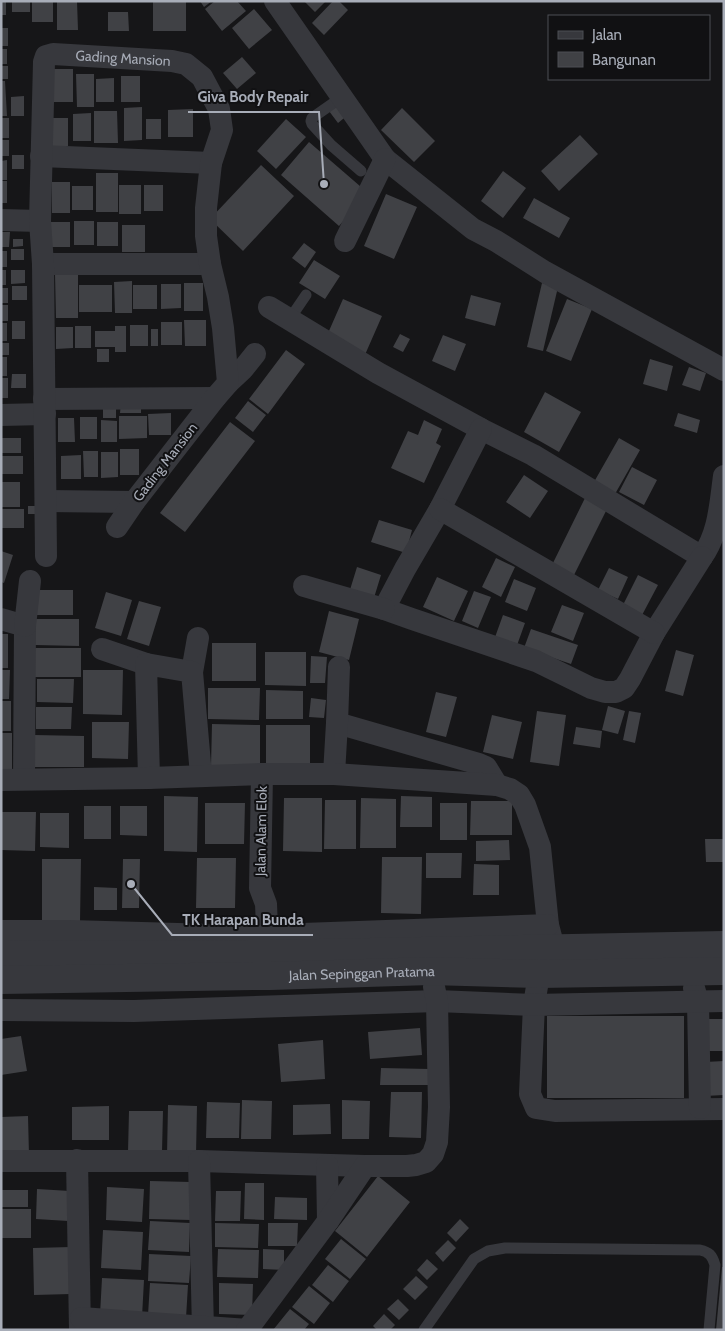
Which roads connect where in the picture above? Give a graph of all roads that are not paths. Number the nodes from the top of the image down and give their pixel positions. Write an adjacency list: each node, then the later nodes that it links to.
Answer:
1 (275, 1): 2 (street)
2 (342, 97): 4 (street); 6 (lane)
3 (41, 156): 5 (street); 5 (street, Gading Mansion); 8 (street, Gading Mansion)
4 (385, 159): 9 (street); 16 (street)
5 (211, 163): 11 (street, Gading Mansion)
6 (361, 171)
7 (1, 220): 8 (street)
8 (40, 221): 10 (street, Gading Mansion)
9 (345, 242)
10 (44, 264): 11 (street); 18 (street, Gading Mansion)
11 (210, 264): 17 (street, Gading Mansion)
12 (306, 295): 14 (lane)
13 (269, 307): 14 (street)
14 (289, 320): 20 (street)
15 (255, 354): 17 (street)
16 (724, 370)
17 (222, 391): 18 (street); 23 (street, Gading Mansion)
18 (45, 407): 19 (street); 22 (street, Gading Mansion)
19 (1, 415)
20 (481, 429): 24 (street); 27 (street)
21 (724, 476): 27 (street)
22 (46, 500): 23 (street); 26 (street, Gading Mansion)
23 (134, 502): 25 (street, Gading Mansion)
24 (440, 509): 30 (street); 33 (street)
25 (116, 527)
26 (46, 556)
27 (702, 557): 33 (street)
28 (30, 581): 32 (street)
29 (304, 586): 30 (street)
30 (384, 609): 33 (street)
31 (1, 619): 32 (street)
32 (25, 626): 44 (street)
33 (654, 633)
34 (198, 638): 38 (street)
35 (102, 649): 36 (street)
36 (146, 664): 38 (street); 43 (street)
37 (339, 667): 39 (street)
38 (192, 672): 42 (street)
39 (337, 723): 41 (street); 46 (street)
40 (262, 774): 41 (street); 42 (street); 51 (street, Jalan Alam Elok)
41 (334, 774): 46 (street)
42 (201, 775): 43 (street)
43 (149, 778): 44 (street)
44 (24, 779): 45 (street)
45 (1, 780)
46 (497, 785): 49 (street)
47 (1, 931): 51 (street)
48 (724, 945): 52 (street, Jalan Sepinggan Pratama)
49 (544, 949): 51 (street, Jalan Sepinggan Pratama); 52 (street, Jalan Sepinggan Pratama); 53 (street, Jalan Sepinggan Pratama); 59 (street)
50 (1, 955): 51 (street, Jalan Sepinggan Pratama)
51 (260, 955): 53 (street, Jalan Sepinggan Pratama); 55 (street, Jalan Sepinggan Pratama)
52 (688, 959): 54 (street, Jalan Sepinggan Pratama); 58 (street)
53 (430, 971): 56 (street)
54 (724, 972)
55 (1, 980)
56 (437, 1001): 59 (street); 60 (street); 67 (street)
57 (724, 1001): 58 (street)
58 (698, 1002): 59 (street); 61 (street)
59 (534, 1005): 61 (street)
60 (1, 1010)
61 (700, 1108): 62 (street)
62 (724, 1108)
63 (77, 1160): 64 (street); 65 (street); 69 (street)
64 (1, 1161)
65 (199, 1161): 66 (street); 70 (street)
66 (327, 1165): 67 (street); 68 (street)
67 (365, 1166): 68 (street)
68 (328, 1222): 71 (street)
69 (81, 1324): 70 (street)
70 (203, 1328): 71 (street)
71 (247, 1330)
72 (424, 1330): 73 (lane)
73 (709, 1330)

